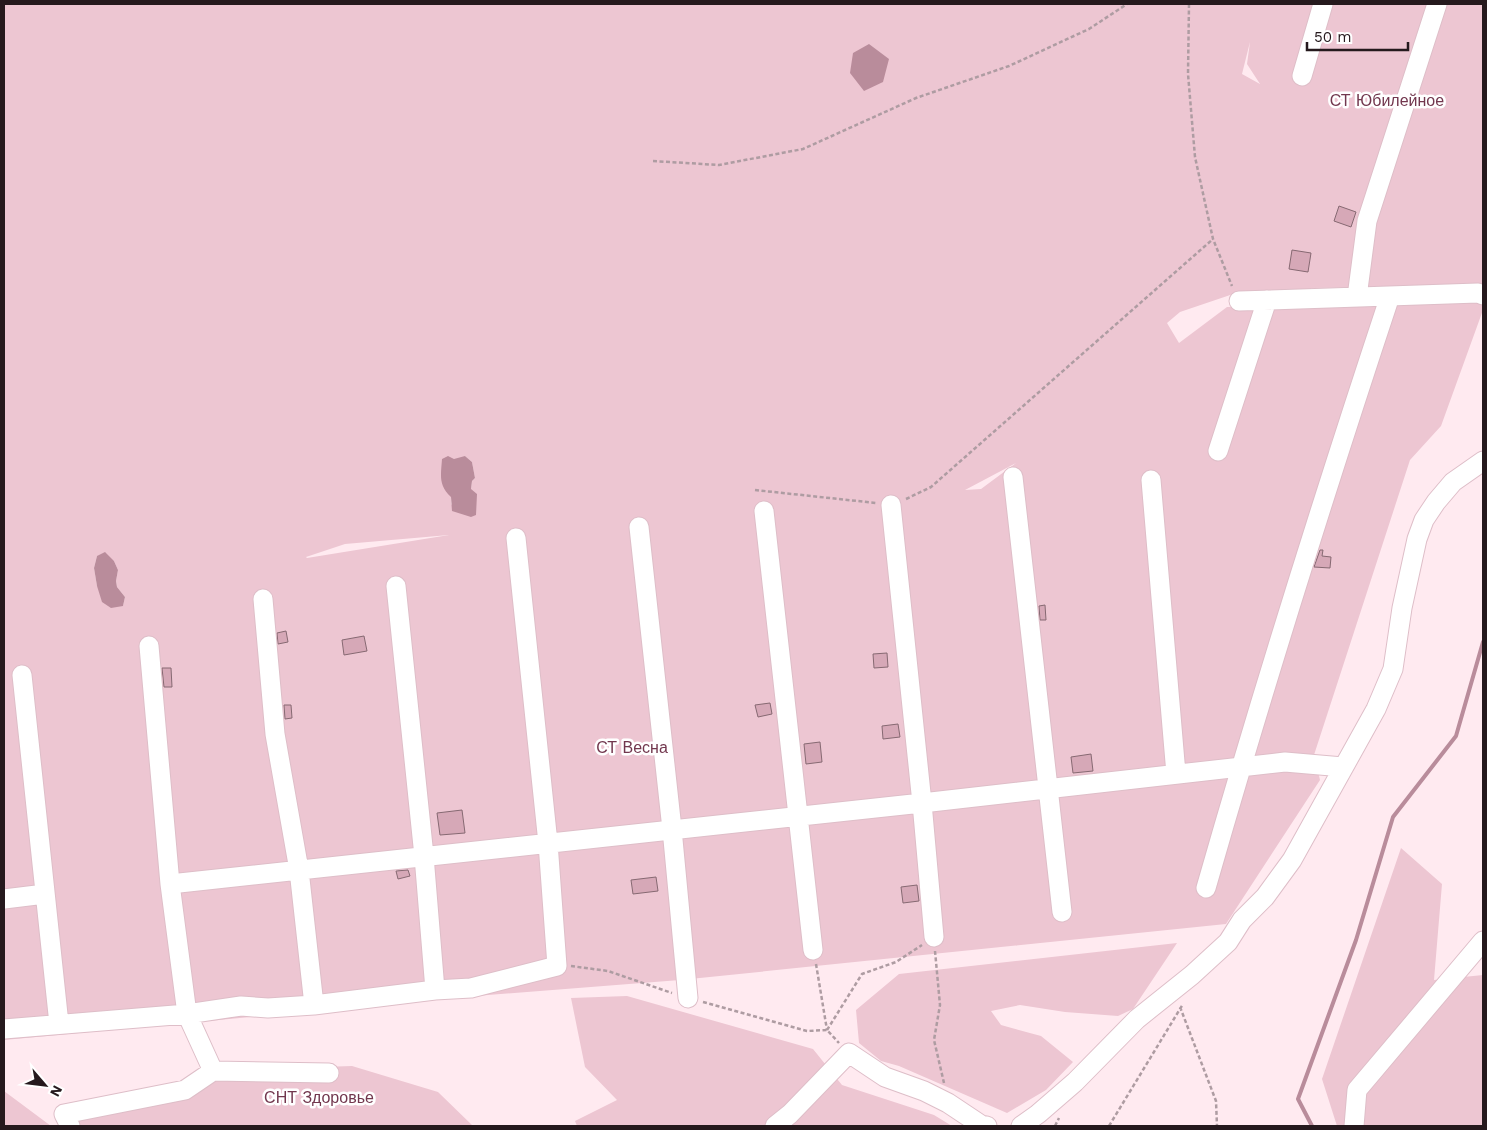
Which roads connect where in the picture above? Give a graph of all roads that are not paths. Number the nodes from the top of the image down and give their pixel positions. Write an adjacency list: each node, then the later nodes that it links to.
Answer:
1 (1323, 4): 3 (street)
2 (1437, 4): 6 (street)
3 (1302, 76)
4 (1483, 295): 5 (street)
5 (1390, 296): 6 (street); 21 (street)
6 (1357, 297): 7 (street)
7 (1267, 300): 8 (street); 9 (street)
8 (1239, 301)
9 (1218, 451)
10 (1483, 460): 22 (street)
11 (1013, 477): 24 (street)
12 (1151, 480): 23 (street)
13 (891, 505): 25 (street)
14 (764, 511): 26 (street)
15 (639, 527): 27 (street)
16 (516, 538): 28 (street)
17 (396, 586): 29 (street)
18 (263, 599): 30 (street)
19 (150, 646): 31 (street)
20 (22, 675): 33 (street)
21 (1241, 767): 22 (street); 23 (street); 32 (street)
22 (1343, 767): 50 (street)
23 (1176, 774): 24 (street)
24 (1047, 789): 25 (street); 35 (street)
25 (922, 803): 26 (street); 36 (street)
26 (798, 816): 27 (street); 38 (street)
27 (672, 829): 28 (street); 40 (street)
28 (548, 843): 29 (street); 39 (street)
29 (424, 856): 30 (street); 39 (street)
30 (299, 870): 31 (street); 41 (street)
31 (170, 884): 42 (street)
32 (1206, 888)
33 (45, 894): 34 (street); 43 (street)
34 (4, 899)
35 (1062, 912)
36 (934, 937)
37 (1483, 942): 51 (street)
38 (814, 950)
39 (435, 990): 41 (street)
40 (688, 998)
41 (314, 1005): 42 (street)
42 (187, 1014): 43 (street); 45 (street)
43 (59, 1024): 44 (street)
44 (4, 1029)
45 (213, 1071): 46 (street); 47 (street)
46 (329, 1073)
47 (70, 1126)
48 (775, 1126): 49 (street)
49 (987, 1126)
50 (1021, 1126)
51 (1354, 1126)

